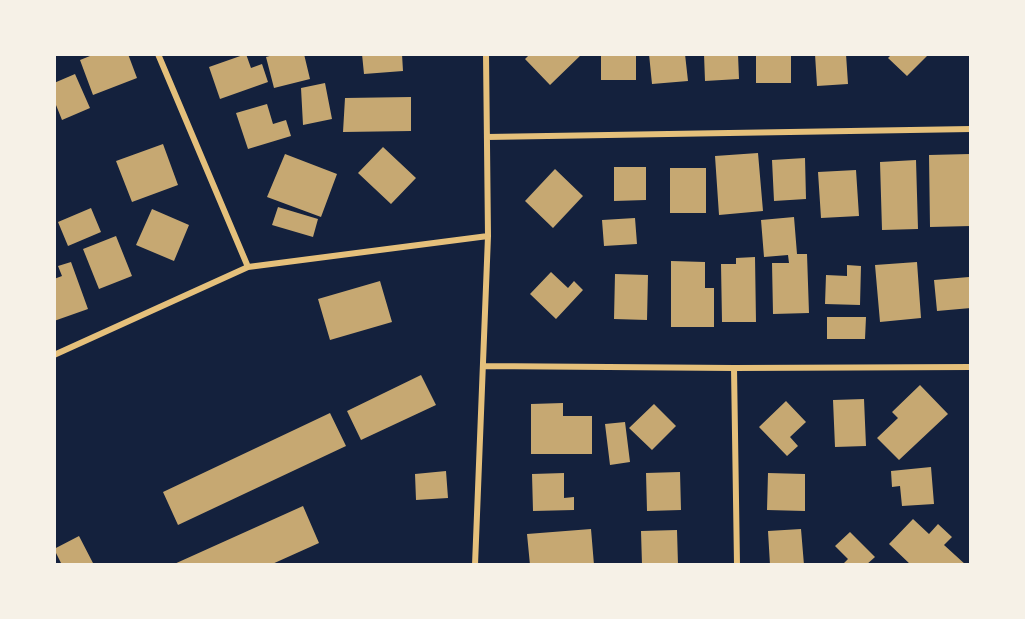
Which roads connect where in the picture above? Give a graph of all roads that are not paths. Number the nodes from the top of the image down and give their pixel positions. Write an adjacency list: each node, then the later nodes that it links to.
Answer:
1 (158, 54): 6 (street)
2 (486, 54): 4 (street)
3 (971, 129): 4 (street)
4 (487, 137): 5 (street)
5 (488, 236): 6 (street); 8 (street)
6 (248, 267): 7 (street)
7 (54, 355)
8 (483, 366): 10 (street); 11 (street)
9 (971, 366): 10 (street)
10 (734, 368): 12 (street)
11 (476, 565)
12 (737, 565)

